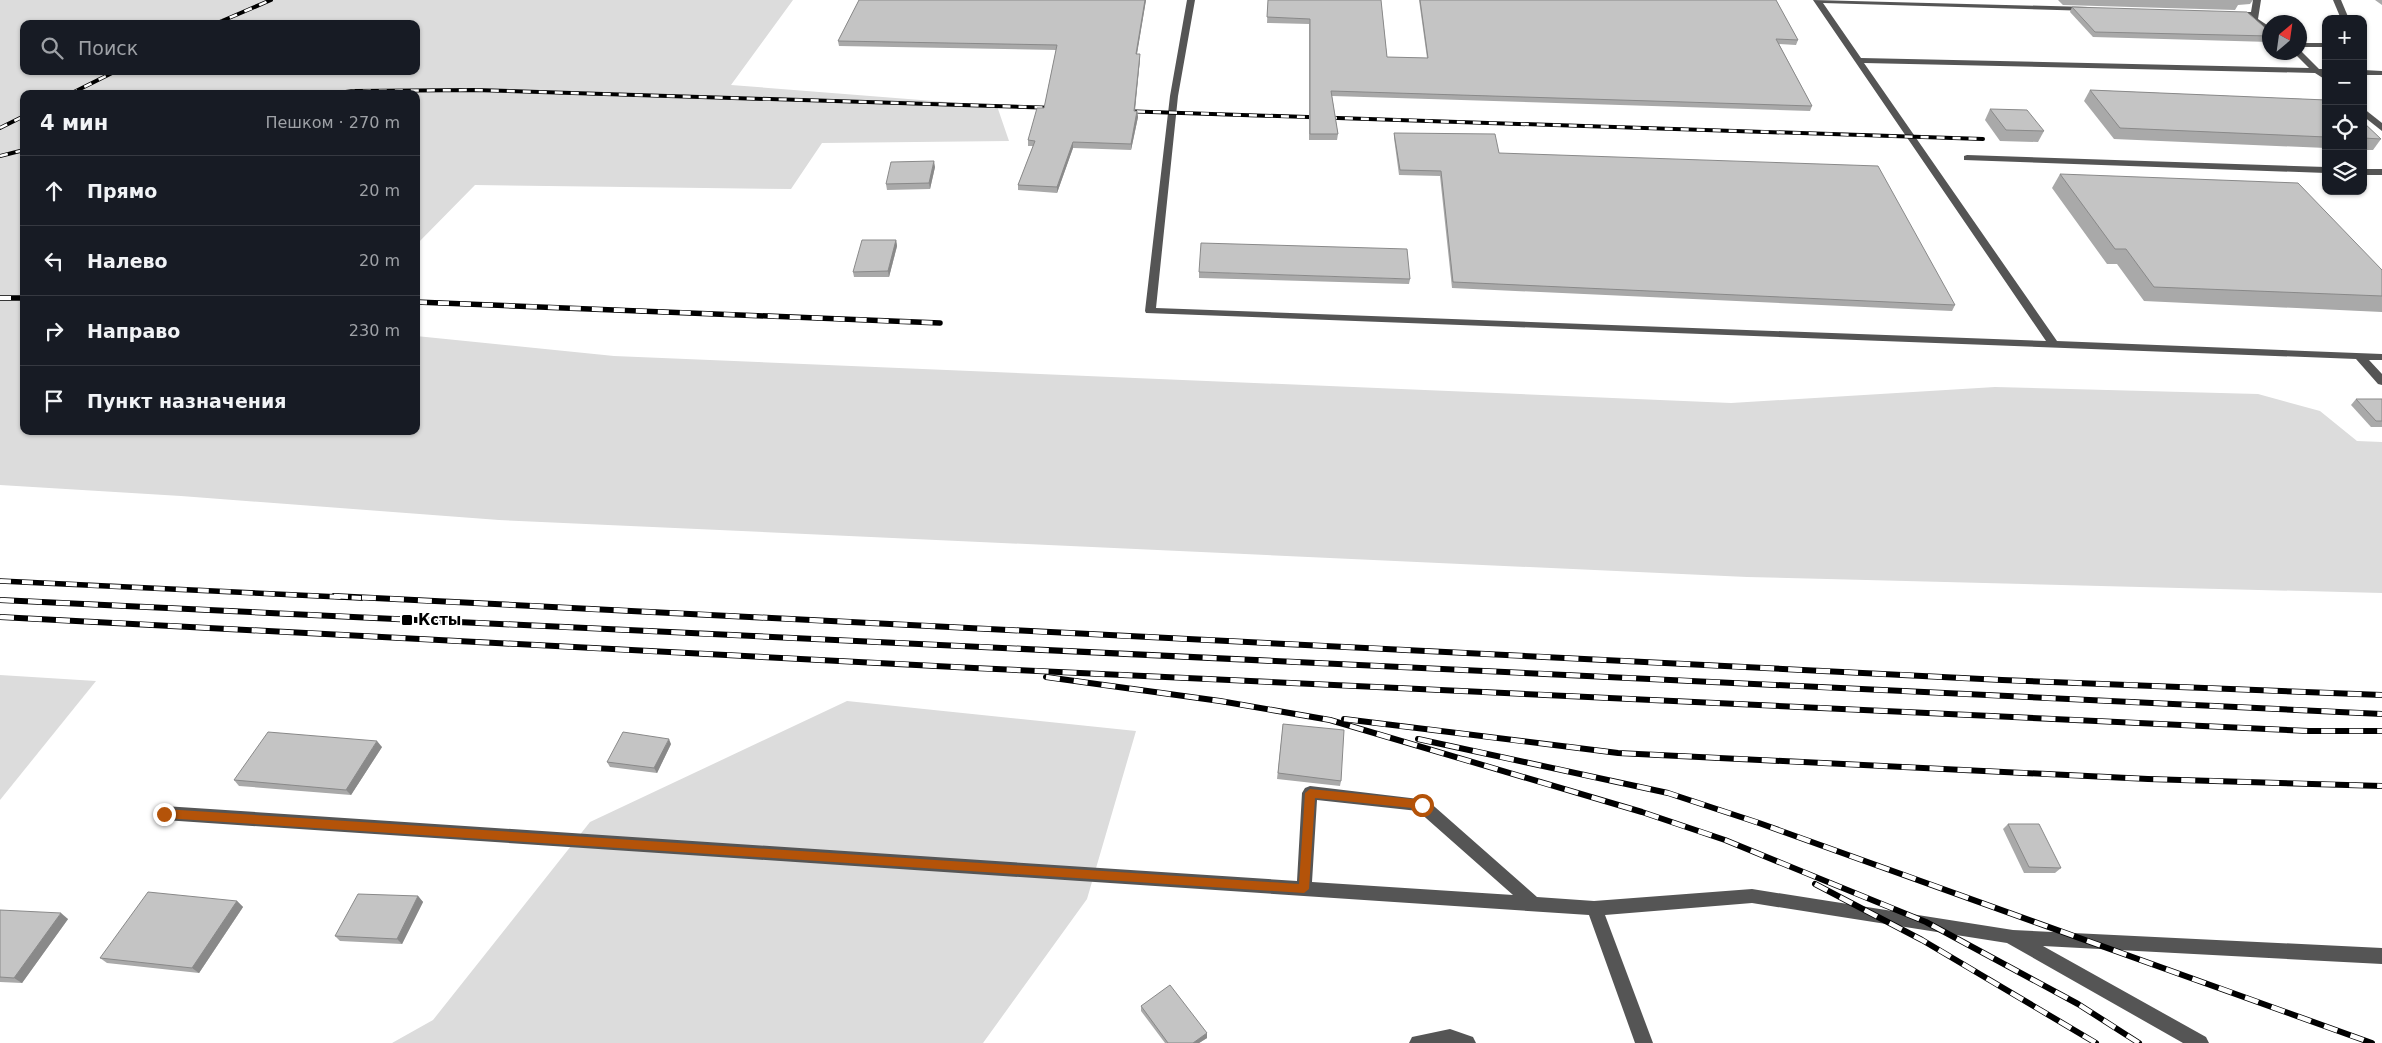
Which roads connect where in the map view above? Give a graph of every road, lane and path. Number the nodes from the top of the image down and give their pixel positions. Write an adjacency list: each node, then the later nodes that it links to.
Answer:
1 (1191, 0): 23 (street)
2 (2257, 0): 7 (street)
3 (2337, 0): 8 (street)
4 (1818, 1): 5 (street); 13 (street)
5 (2096, 10)
6 (2225, 13): 7 (street)
7 (2255, 14): 9 (street)
8 (2343, 15)
9 (2262, 26)
10 (2307, 45): 11 (street)
11 (2322, 45)
12 (2307, 59): 14 (street)
13 (1858, 60): 14 (street); 23 (street)
14 (2322, 71)
15 (2367, 72): 16 (street)
16 (2382, 72)
17 (2367, 115): 18 (street)
18 (2382, 128)
19 (1967, 158): 20 (street)
20 (2322, 170)
21 (2367, 172): 22 (street)
22 (2382, 172)
23 (2054, 345): 24 (street)
24 (2359, 356): 25 (street); 26 (street)
25 (2382, 357)
26 (2382, 381)
27 (164, 814): 28 (street)
28 (1304, 889): 29 (street); 29 (street)
29 (1534, 904): 30 (street)
30 (1594, 908): 31 (street); 35 (street)
31 (2009, 936): 32 (street); 36 (street)
32 (2382, 956)
33 (1418, 1043): 34 (street)
34 (1467, 1043)
35 (1644, 1043)
36 (2200, 1043)

